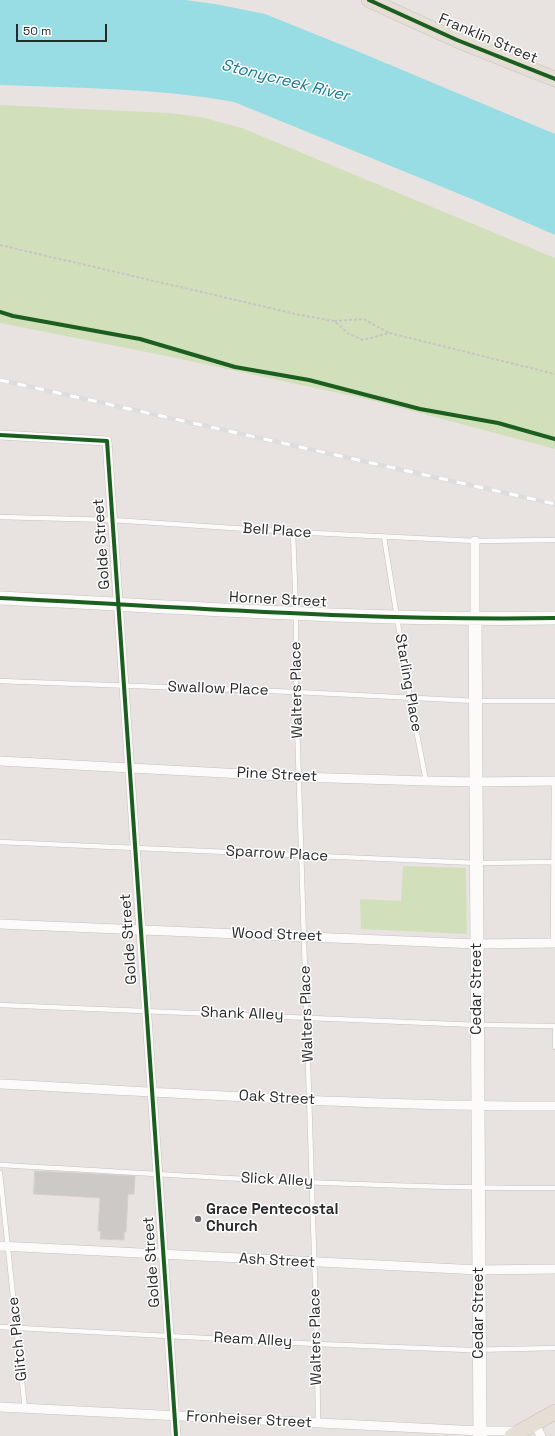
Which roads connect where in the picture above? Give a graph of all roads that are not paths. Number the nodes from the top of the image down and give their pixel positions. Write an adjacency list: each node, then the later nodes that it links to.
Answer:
1 (369, 0): 2 (main road, Franklin Street)
2 (555, 79)
3 (0, 436): 5 (street, Golde Street)
4 (0, 517): 5 (lane, Bell Place)
5 (112, 520): 6 (lane, Bell Place); 11 (street, Golde Street)
6 (293, 532): 7 (lane, Bell Place); 12 (lane, Walters Place)
7 (384, 537): 9 (lane, Bell Place); 13 (lane, Starling Place)
8 (555, 540): 9 (lane, Bell Place)
9 (475, 541): 15 (street, Cedar Street)
10 (0, 598): 11 (street, Horner Street)
11 (118, 604): 12 (street, Horner Street); 17 (street, Golde Street)
12 (296, 613): 13 (street, Horner Street); 18 (lane, Walters Place)
13 (397, 617): 15 (street, Horner Street); 19 (lane, Starling Place)
14 (555, 618): 15 (street, Horner Street)
15 (475, 619): 20 (street, Cedar Street)
16 (0, 681): 17 (lane, Swallow Place)
17 (124, 685): 18 (lane, Swallow Place); 23 (street, Golde Street)
18 (296, 692): 19 (lane, Swallow Place); 24 (lane, Walters Place)
19 (410, 698): 20 (lane, Swallow Place); 26 (lane, Starling Place)
20 (476, 701): 21 (lane, Swallow Place); 27 (street, Cedar Street)
21 (555, 701)
22 (0, 761): 23 (street, Pine Street)
23 (129, 768): 24 (street, Pine Street); 29 (street, Golde Street)
24 (300, 777): 26 (street, Pine Street); 30 (lane, Walters Place)
25 (555, 781): 27 (street, Pine Street); 31 (lane)
26 (426, 782): 27 (street, Pine Street)
27 (476, 782): 32 (street, Cedar Street)
28 (0, 842): 29 (lane, Sparrow Place)
29 (135, 847): 30 (lane, Sparrow Place); 34 (street, Golde Street)
30 (301, 856): 32 (lane, Sparrow Place); 35 (lane, Walters Place)
31 (555, 862): 32 (lane, Sparrow Place); 36 (lane)
32 (477, 863): 37 (street, Cedar Street)
33 (0, 924): 34 (street, Wood Street)
34 (140, 930): 35 (street, Wood Street); 39 (street, Golde Street)
35 (304, 936): 37 (street, Wood Street); 40 (lane, Walters Place)
36 (554, 943): 37 (street, Wood Street)
37 (477, 944): 41 (street, Cedar Street)
38 (0, 1005): 39 (lane, Shank Alley)
39 (146, 1010): 40 (lane, Shank Alley); 45 (street, Golde Street)
40 (307, 1017): 41 (lane, Shank Alley); 46 (lane, Walters Place)
41 (477, 1026): 42 (lane, Shank Alley); 47 (street, Cedar Street)
42 (555, 1026): 43 (lane)
43 (555, 1047)
44 (0, 1084): 45 (street, Oak Street)
45 (152, 1092): 46 (street, Oak Street); 51 (street, Golde Street)
46 (309, 1100): 47 (street, Oak Street); 52 (lane, Walters Place)
47 (478, 1106): 48 (street, Oak Street); 53 (street, Cedar Street)
48 (555, 1106)
49 (0, 1165): 51 (lane, Slick Alley)
50 (0, 1173): 55 (lane, Glitch Place)
51 (158, 1174): 52 (lane, Slick Alley); 56 (street, Golde Street)
52 (312, 1182): 53 (lane, Slick Alley); 57 (lane, Walters Place)
53 (478, 1188): 54 (lane, Slick Alley); 59 (street, Cedar Street)
54 (555, 1188)
55 (4, 1246): 56 (street, Ash Street); 61 (lane, Glitch Place)
56 (163, 1255): 57 (street, Ash Street); 62 (street, Golde Street)
57 (314, 1263): 59 (street, Ash Street); 63 (lane, Walters Place)
58 (555, 1269): 59 (street, Ash Street)
59 (479, 1270): 65 (street, Cedar Street)
60 (0, 1328): 61 (lane, Ream Alley)
61 (17, 1328): 62 (lane, Ream Alley); 67 (lane, Glitch Place)
62 (169, 1335): 63 (lane, Ream Alley); 69 (street, Golde Street)
63 (317, 1344): 65 (lane, Ream Alley); 70 (lane, Walters Place)
64 (555, 1348): 65 (lane, Ream Alley)
65 (479, 1350): 72 (street, Cedar Street)
66 (0, 1408): 67 (street, Fronheiser Street)
67 (25, 1409): 69 (street, Fronheiser Street)
68 (555, 1412): 71 (main road)
69 (175, 1416): 70 (street, Fronheiser Street); 73 (street, Golde Street)
70 (318, 1423): 72 (street, Fronheiser Street)
71 (527, 1432): 72 (street, Fronheiser Street)
72 (480, 1433)
73 (176, 1436)

